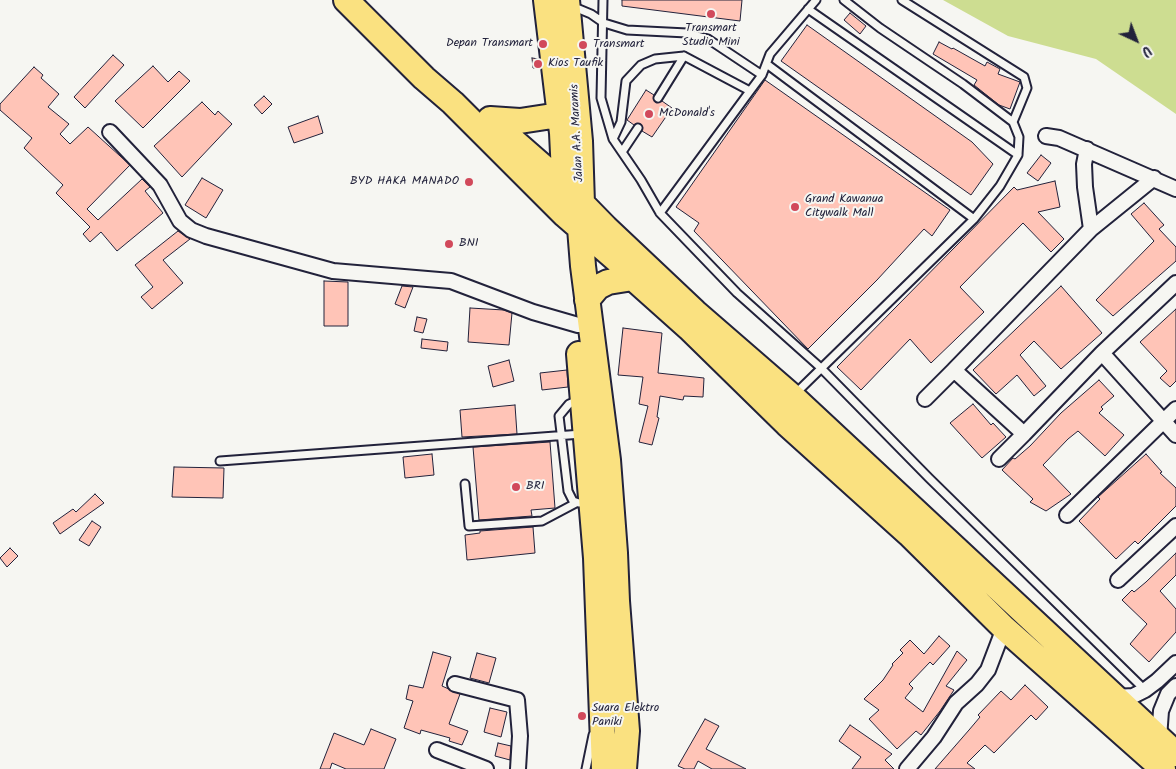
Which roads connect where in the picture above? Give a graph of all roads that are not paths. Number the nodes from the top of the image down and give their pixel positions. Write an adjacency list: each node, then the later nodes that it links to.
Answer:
1 (346, 0): 13 (highway)
2 (367, 0): 13 (highway)
3 (546, 0): 17 (highway)
4 (603, 0): 10 (lane)
5 (816, 0): 9 (lane)
6 (844, 0): 19 (lane)
7 (902, 0): 19 (lane)
8 (568, 4): 10 (lane); 27 (highway, Jalan A.A. Maramis)
9 (808, 9): 12 (lane); 26 (lane)
10 (604, 22): 14 (lane); 23 (lane)
11 (684, 56): 15 (lane); 16 (lane); 23 (lane)
12 (768, 65): 14 (lane); 33 (lane)
13 (431, 74): 18 (highway); 32 (highway)
14 (762, 75): 15 (lane)
15 (750, 90): 31 (lane)
16 (658, 98)
17 (559, 115): 18 (highway); 29 (highway)
18 (490, 119): 29 (highway)
19 (1013, 122): 26 (lane)
20 (638, 128): 25 (lane)
21 (110, 132): 39 (street)
22 (1046, 136): 24 (street)
23 (613, 139): 25 (lane)
24 (1087, 149): 28 (street); 34 (street)
25 (622, 152): 31 (lane)
26 (1018, 155): 33 (lane)
27 (581, 164): 32 (highway, Jalan A.A. Maramis); 35 (highway)
28 (1154, 178): 30 (street); 34 (street)
29 (564, 185): 32 (highway)
30 (1176, 189)
31 (660, 213): 41 (lane)
32 (576, 216): 35 (highway); 36 (highway); 38 (highway, Jalan A.A. Maramis); 39 (highway)
33 (974, 219): 41 (lane)
34 (1091, 229): 42 (street)
35 (618, 239): 43 (highway)
36 (633, 278): 38 (highway); 59 (highway)
37 (1176, 282): 40 (street)
38 (588, 300): 74 (highway, Jalan A.A. Maramis)
39 (578, 325): 45 (highway)
40 (1102, 353): 47 (street); 49 (street)
41 (821, 368): 43 (lane); 63 (lane)
42 (954, 370): 44 (street); 49 (street)
43 (793, 396): 64 (highway)
44 (925, 399)
45 (582, 400): 48 (highway); 51 (lane)
46 (1176, 409): 47 (street)
47 (1163, 421): 50 (street); 56 (street)
48 (585, 434): 51 (lane); 55 (highway)
49 (1024, 434): 52 (street)
50 (1176, 435)
51 (561, 436): 53 (lane); 55 (lane)
52 (1000, 459)
53 (220, 461)
54 (465, 484): 55 (lane)
55 (584, 503): 73 (highway)
56 (1066, 515)
57 (1176, 526): 58 (street)
58 (1118, 580)
59 (1004, 628): 75 (street); 76 (highway)
60 (1176, 663): 63 (street)
61 (454, 684): 71 (street)
62 (1176, 686): 65 (street)
63 (1144, 690): 64 (street); 65 (street)
64 (1115, 697): 67 (highway)
65 (1163, 707): 67 (street)
66 (596, 719): 72 (lane)
67 (1159, 738): 69 (highway)
68 (437, 750): 70 (street)
69 (1176, 754)
70 (486, 769)
71 (518, 769)
72 (586, 769)
73 (604, 769)
74 (624, 769)
75 (907, 769)
76 (1162, 769)

